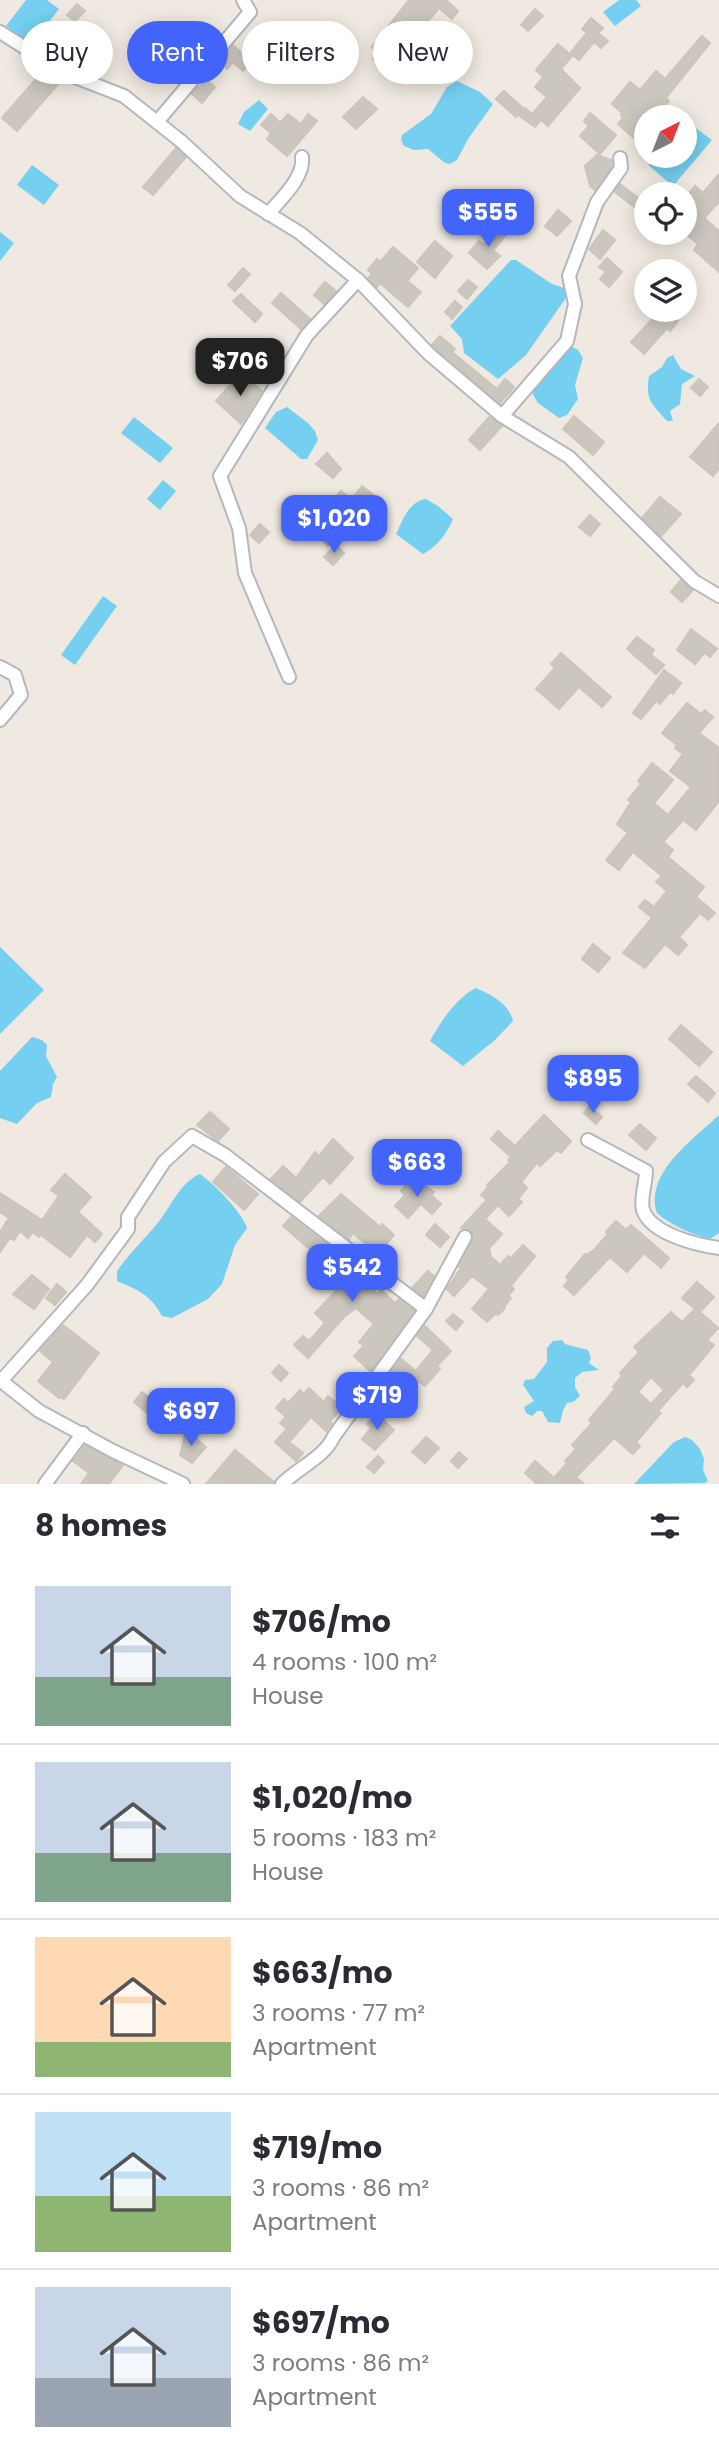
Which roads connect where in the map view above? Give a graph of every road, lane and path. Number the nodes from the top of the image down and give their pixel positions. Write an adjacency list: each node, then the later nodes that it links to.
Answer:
1 (243, 0): 3 (street)
2 (0, 32): 3 (street)
3 (157, 122): 6 (street)
4 (302, 157): 6 (street)
5 (620, 158): 8 (street)
6 (268, 214): 7 (street)
7 (358, 280): 8 (street); 11 (street)
8 (502, 415): 9 (street)
9 (719, 596)
10 (0, 667): 12 (street)
11 (289, 677)
12 (0, 720)
13 (588, 1140): 15 (street)
14 (464, 1237): 16 (street)
15 (719, 1248)
16 (426, 1309): 17 (street); 21 (street)
17 (1, 1380): 18 (street)
18 (83, 1433): 19 (street); 20 (street)
19 (45, 1484)
20 (183, 1484)
21 (282, 1484)

